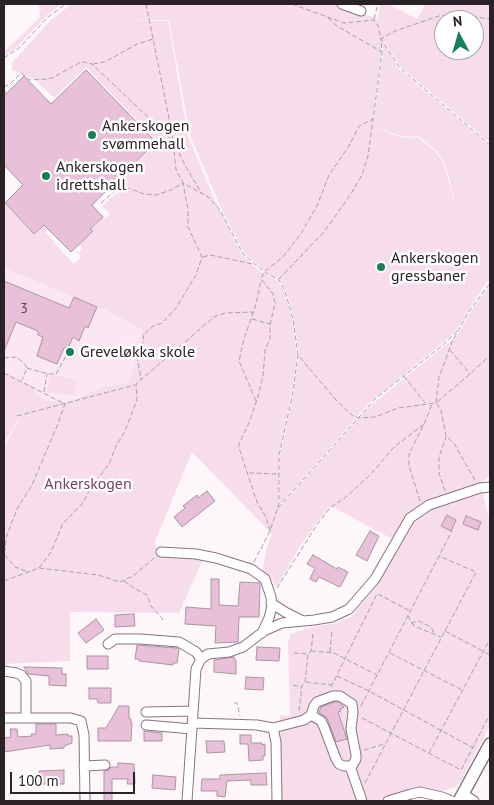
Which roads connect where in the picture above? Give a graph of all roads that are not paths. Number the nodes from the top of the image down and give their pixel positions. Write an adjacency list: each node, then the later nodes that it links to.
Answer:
1 (342, 4): 2 (street)
2 (361, 11)
3 (490, 487): 6 (street)
4 (161, 552): 5 (street)
5 (271, 600): 6 (street); 7 (street)
6 (303, 621): 7 (street)
7 (262, 633): 9 (street)
8 (108, 644): 9 (street)
9 (204, 657): 11 (street)
10 (4, 671): 15 (street)
11 (194, 711): 12 (street); 17 (street)
12 (146, 712)
13 (311, 715): 18 (street); 22 (street); 22 (street)
14 (4, 718): 15 (street)
15 (26, 718): 21 (street)
16 (146, 725): 17 (street)
17 (193, 726): 18 (street); 25 (street)
18 (273, 728): 26 (street)
19 (490, 744): 23 (main road)
20 (105, 765): 21 (street)
21 (84, 766): 24 (street)
22 (350, 766): 27 (street)
23 (461, 798): 30 (street)
24 (85, 801)
25 (188, 801)
26 (277, 801)
27 (362, 801)
28 (388, 801): 29 (street)
29 (452, 801)
30 (474, 801)

